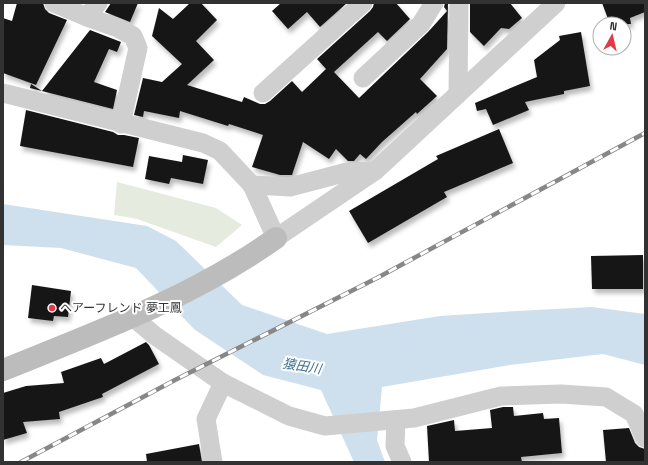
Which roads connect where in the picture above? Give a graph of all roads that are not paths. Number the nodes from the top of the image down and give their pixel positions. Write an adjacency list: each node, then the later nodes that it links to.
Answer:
1 (54, 3): 6 (street)
2 (363, 3): 9 (street)
3 (434, 3): 7 (street)
4 (459, 3): 10 (street)
5 (556, 3): 10 (street)
6 (92, 10): 11 (street)
7 (363, 78)
8 (3, 93): 11 (street)
9 (263, 93)
10 (458, 94): 12 (street)
11 (121, 124): 13 (street)
12 (375, 171): 13 (street); 14 (street)
13 (252, 185): 14 (street)
14 (276, 238): 15 (street)
15 (133, 317): 16 (street); 17 (street)
16 (3, 370)
17 (222, 383): 18 (street); 20 (street)
18 (391, 420): 19 (street); 21 (street)
19 (645, 438)
20 (213, 462)
21 (402, 462)

